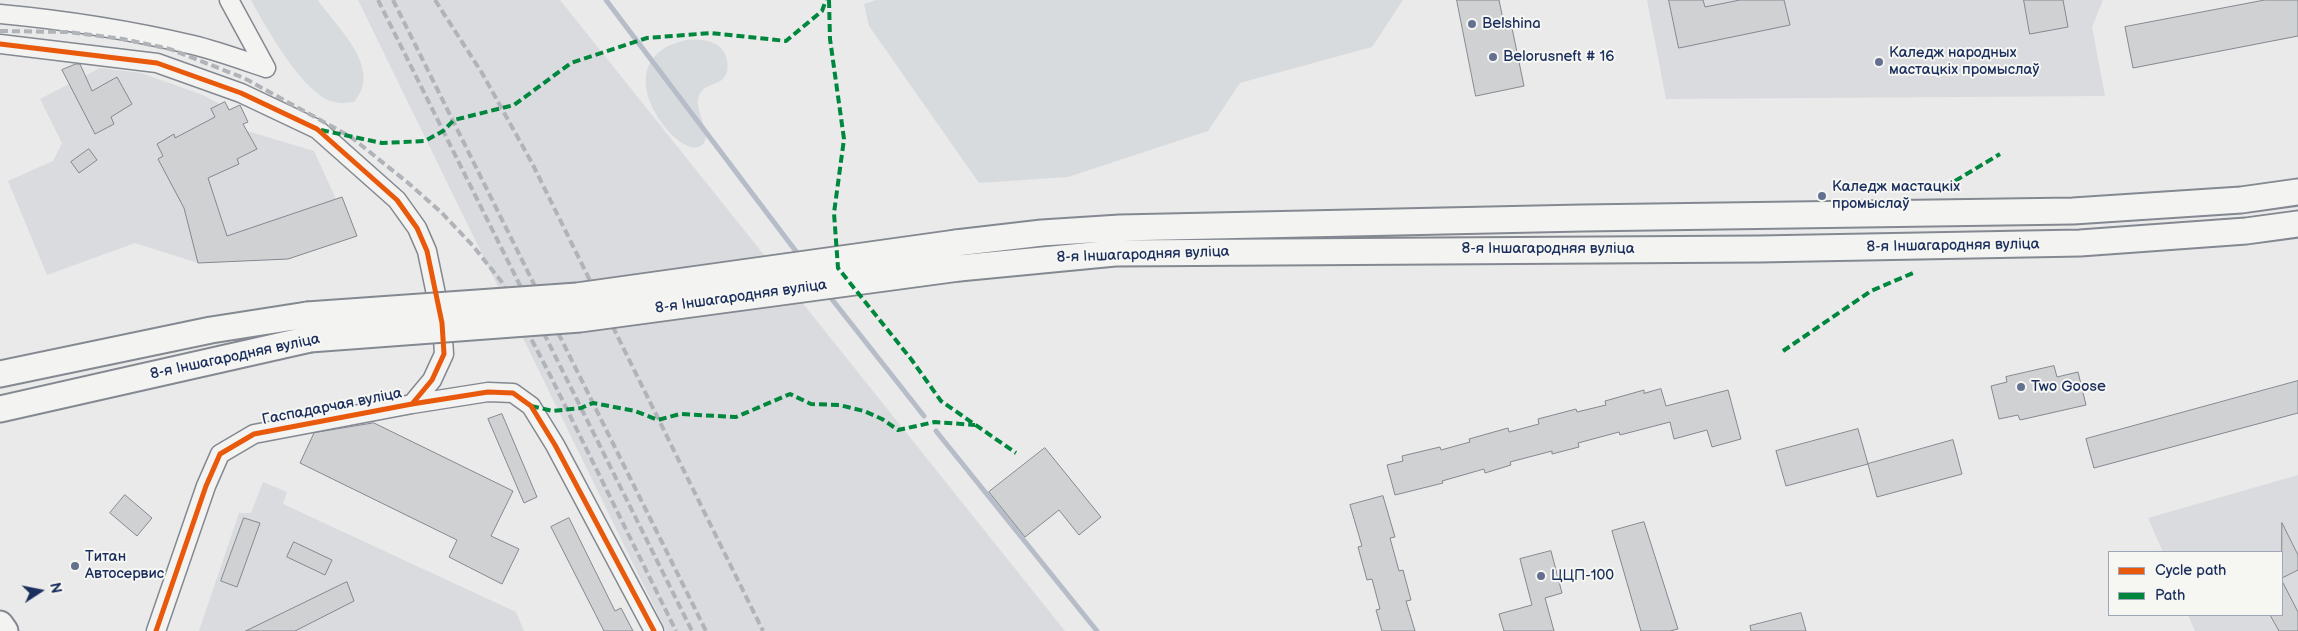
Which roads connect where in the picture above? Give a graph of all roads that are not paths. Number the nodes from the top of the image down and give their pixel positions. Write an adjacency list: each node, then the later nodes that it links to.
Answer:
1 (230, 0): 2 (street)
2 (0, 14)
3 (0, 44): 12 (street)
4 (2298, 192): 5 (main road, 8-я Іншагародняя вуліца)
5 (1582, 218): 7 (main road, 8-я Іншагародняя вуліца); 8 (main road)
6 (2298, 224): 8 (main road, 8-я Іншагародняя вуліца)
7 (1243, 225): 9 (main road); 10 (main road, 8-я Іншагародняя вуліца, bridge)
8 (1583, 249): 9 (main road, 8-я Іншагародняя вуліца)
9 (1250, 252): 10 (main road, 8-я Іншагародняя вуліца, bridge)
10 (308, 327): 11 (main road, 8-я Іншагародняя вуліца); 13 (main road, 8-я Іншагародняя вуліца)
11 (0, 374)
12 (412, 404): 16 (street, Гаспадарчая вуліца); 17 (street, Гаспадарчая вуліца)
13 (0, 409)
14 (0, 624): 15 (main road)
15 (6, 631)
16 (156, 631)
17 (654, 631)

